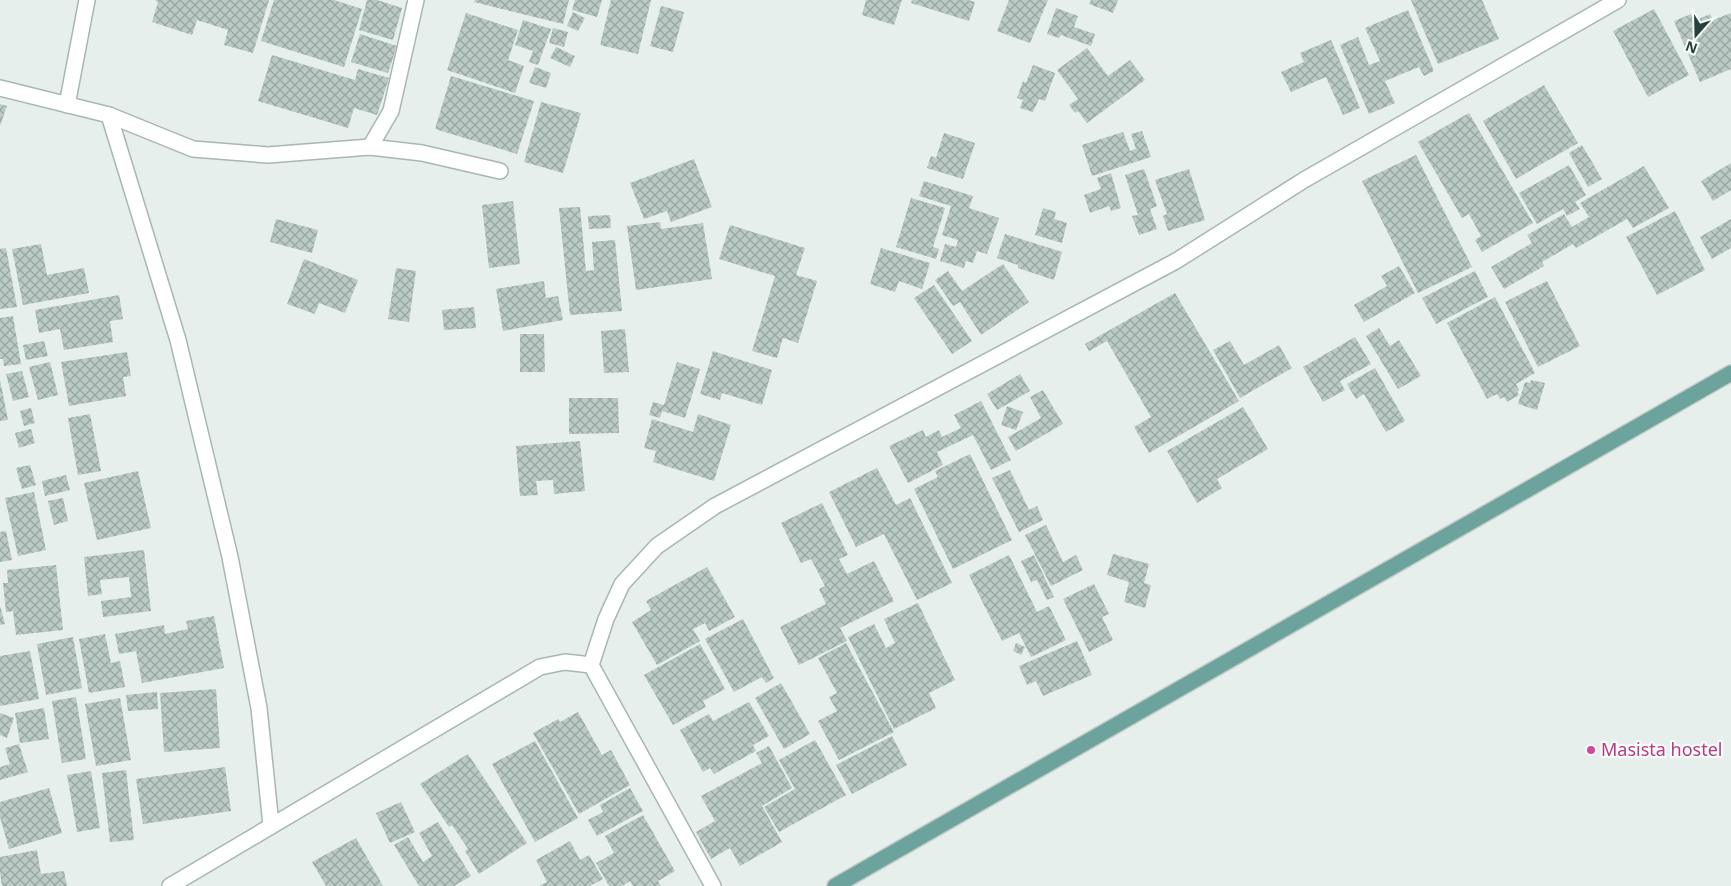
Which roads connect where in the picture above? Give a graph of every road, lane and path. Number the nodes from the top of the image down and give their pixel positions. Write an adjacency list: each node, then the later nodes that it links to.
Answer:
1 (87, 0): 5 (street)
2 (416, 0): 7 (street)
3 (1618, 0): 10 (street)
4 (0, 88): 5 (street)
5 (67, 105): 6 (street)
6 (109, 115): 7 (street); 11 (street)
7 (370, 147): 8 (street)
8 (500, 171)
9 (1731, 373): 14 (main road)
10 (591, 665): 11 (street); 13 (street)
11 (271, 825): 12 (street)
12 (170, 886)
13 (713, 886)
14 (835, 886)

